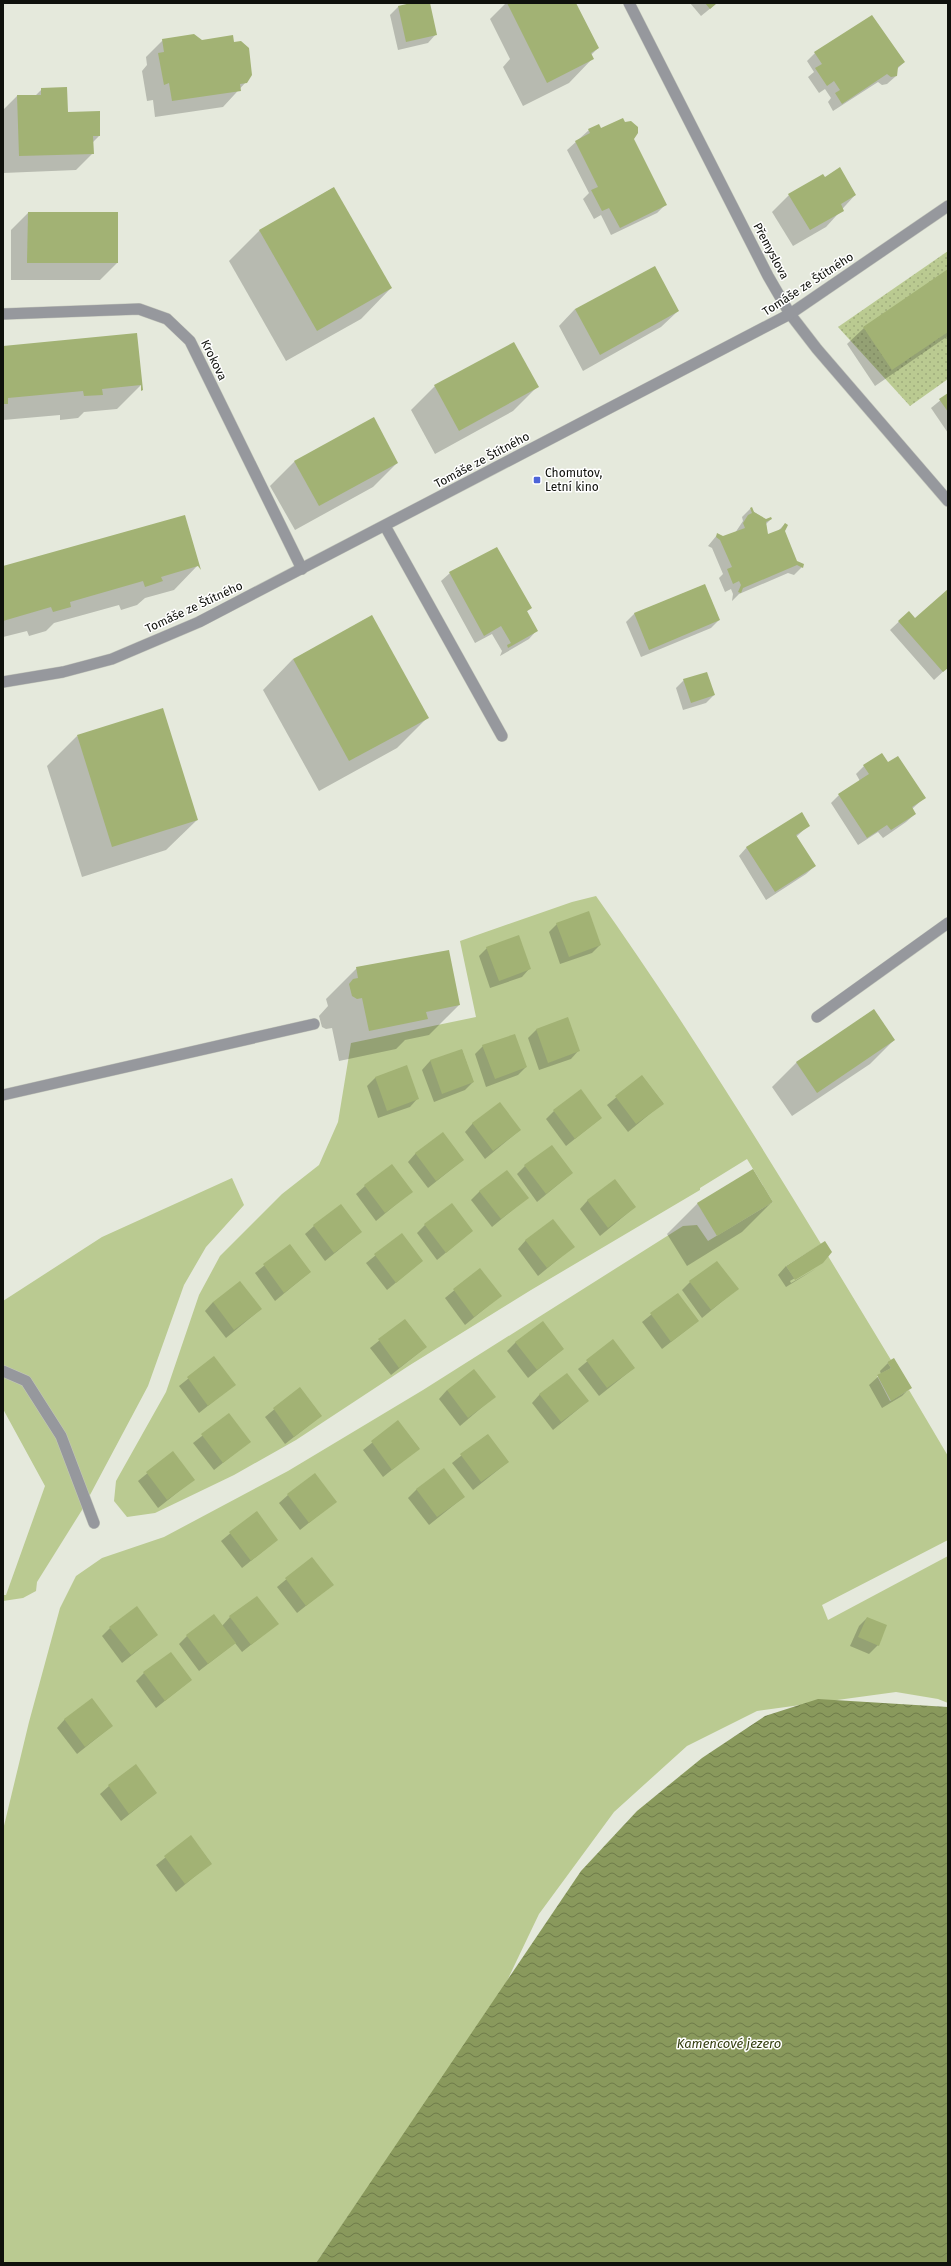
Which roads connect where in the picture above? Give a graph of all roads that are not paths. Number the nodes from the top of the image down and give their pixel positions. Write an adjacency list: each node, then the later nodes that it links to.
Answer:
1 (629, 3): 4 (street, Přemyslova)
2 (948, 206): 4 (street, Tomáše ze Štítného)
3 (3, 314): 7 (street, Krokova)
4 (790, 314): 5 (street, Přemyslova); 6 (street, Tomáše ze Štítného)
5 (948, 501)
6 (385, 526): 7 (street, Tomáše ze Štítného); 9 (street)
7 (302, 569): 8 (street, Tomáše ze Štítného)
8 (3, 682)
9 (502, 736)
10 (948, 923): 11 (street)
11 (817, 1016)
12 (314, 1024): 13 (street)
13 (3, 1095)
14 (3, 1371): 15 (street)
15 (94, 1523)

